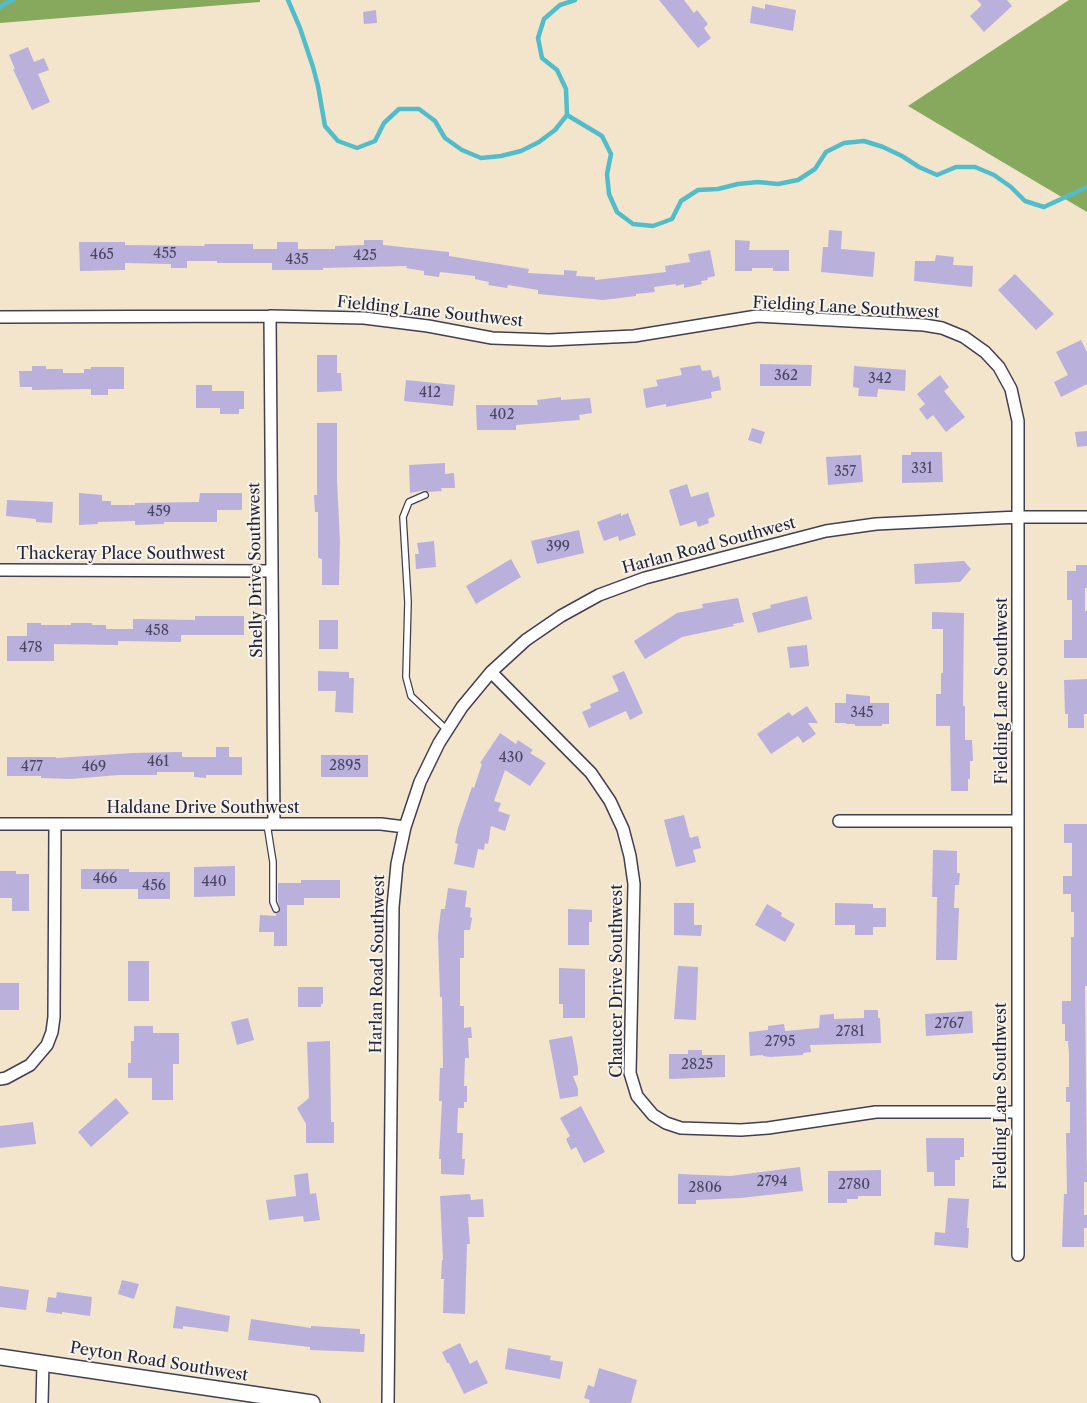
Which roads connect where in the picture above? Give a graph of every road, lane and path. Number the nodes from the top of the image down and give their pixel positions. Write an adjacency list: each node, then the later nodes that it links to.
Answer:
1 (270, 316): 2 (street, Fielding Lane Southwest); 4 (street, Fielding Lane Southwest); 7 (street, Shelly Drive Southwest)
2 (0, 317)
3 (425, 495): 9 (lane)
4 (1018, 517): 5 (street, Harlan Road Southwest); 8 (street, Harlan Road Southwest); 11 (street, Fielding Lane Southwest)
5 (1087, 517)
6 (0, 570): 7 (street, Thackeray Place Southwest)
7 (272, 570): 14 (street, Shelly Drive Southwest)
8 (491, 672): 9 (street, Harlan Road Southwest); 18 (street, Chaucer Drive Southwest)
9 (447, 730): 15 (street, Harlan Road Southwest)
10 (839, 821): 11 (street)
11 (1018, 821): 18 (street, Fielding Lane Southwest)
12 (0, 824): 13 (street, Haldane Drive Southwest)
13 (55, 824): 14 (street, Haldane Drive Southwest); 17 (street)
14 (270, 824): 15 (street, Haldane Drive Southwest); 16 (lane)
15 (405, 827): 24 (street, Harlan Road Southwest)
16 (276, 910)
17 (0, 1078)
18 (1018, 1112): 19 (street, Fielding Lane Southwest)
19 (1018, 1255)
20 (0, 1357): 21 (street, Peyton Road Southwest)
21 (43, 1363): 22 (street); 23 (street, Peyton Road Southwest)
22 (42, 1403)
23 (312, 1403)
24 (388, 1403)

